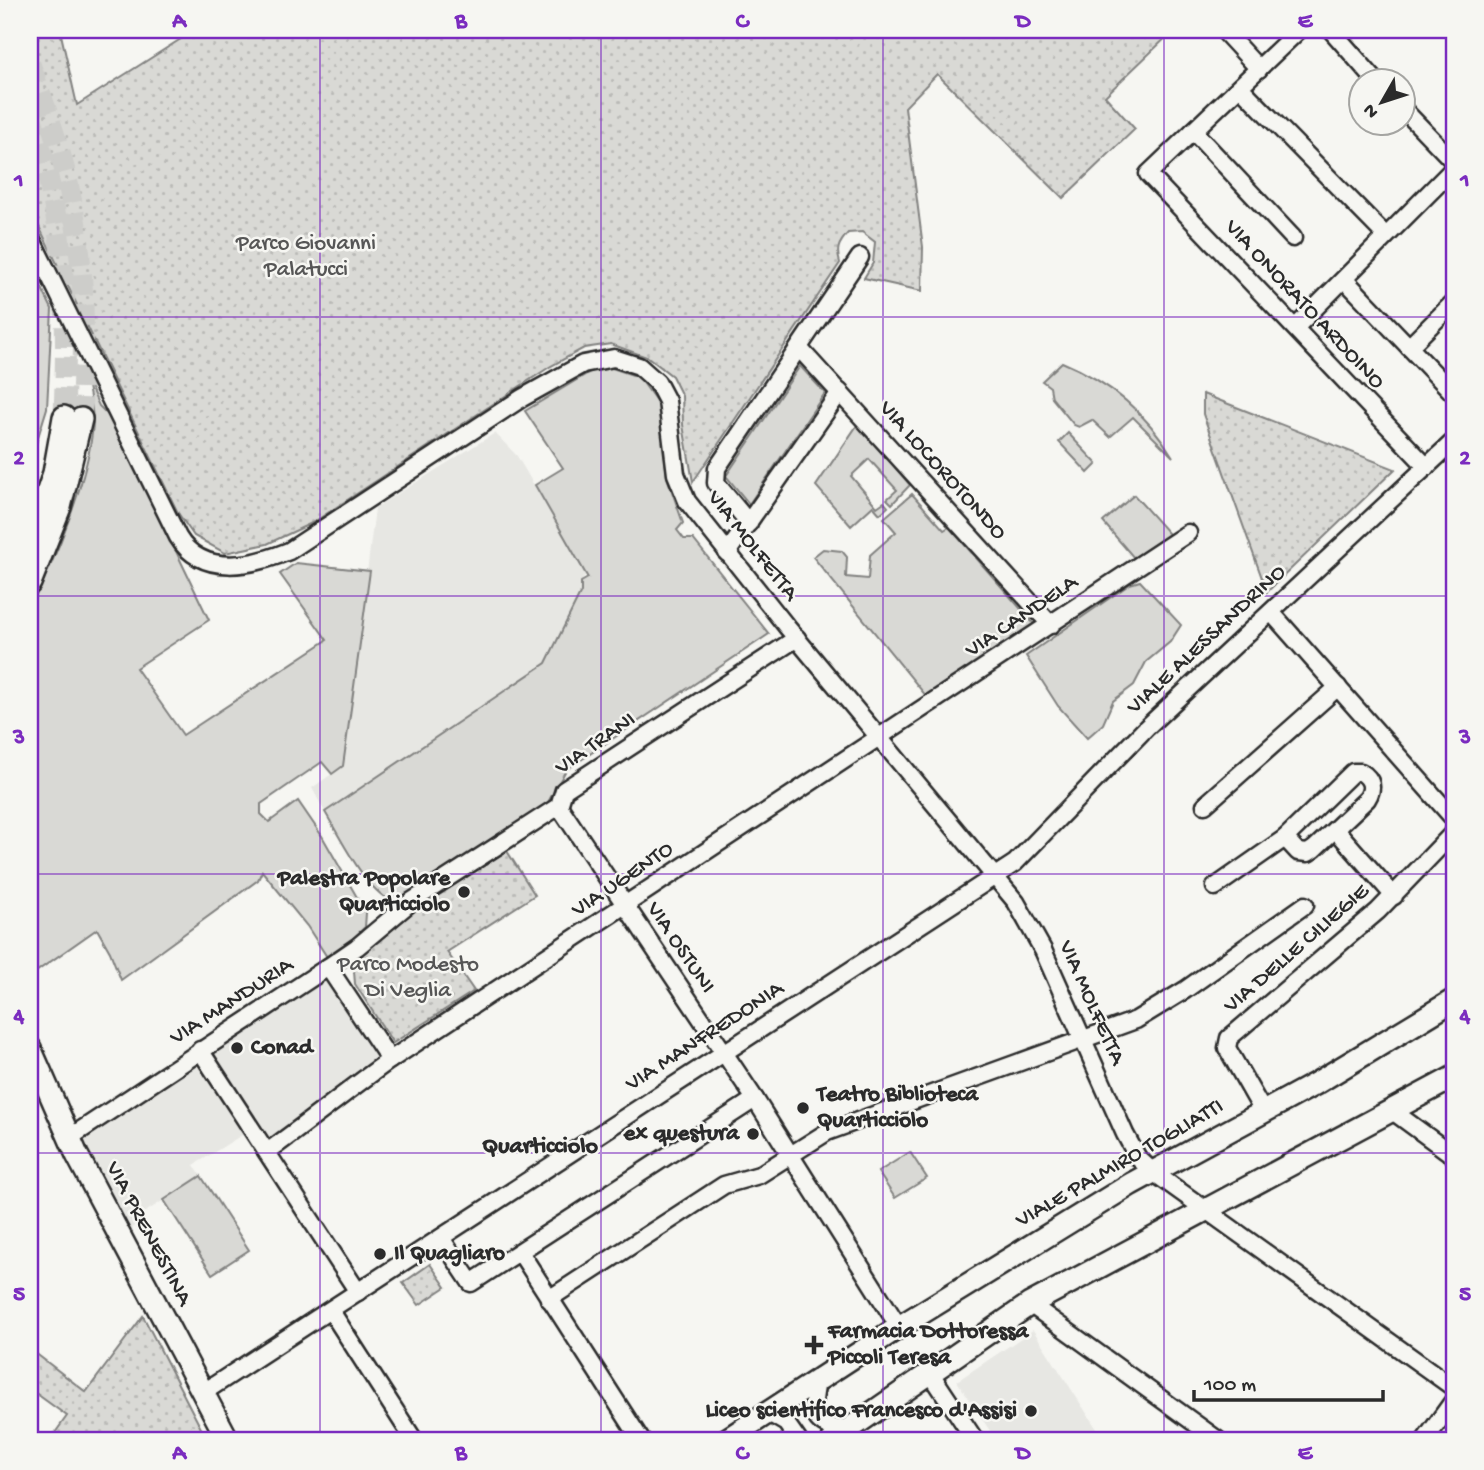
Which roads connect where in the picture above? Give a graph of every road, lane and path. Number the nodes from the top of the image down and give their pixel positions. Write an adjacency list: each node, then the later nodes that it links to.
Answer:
1 (1223, 30): 5 (street)
2 (1299, 30): 5 (street)
3 (1331, 30): 4 (street)
4 (1363, 66)
5 (1259, 69): 6 (street)
6 (1240, 87): 8 (street); 11 (street)
7 (1418, 125): 9 (street)
8 (1193, 131): 12 (street); 22 (street, VIA ONORATO ARDOINO)
9 (1454, 165): 11 (street)
10 (30, 236): 26 (street, VIA MOLFETTA)
11 (1386, 236): 14 (street)
12 (1293, 238)
13 (860, 257): 18 (street)
14 (1345, 280): 16 (street); 17 (street)
15 (1454, 302): 17 (street)
16 (1300, 323)
17 (1409, 347): 20 (street)
18 (799, 348): 19 (street, VIA LOCOROTONDO); 23 (street)
19 (840, 393): 23 (street); 29 (street, VIA LOCOROTONDO)
20 (1454, 394)
21 (1454, 441): 22 (street, VIALE ALESSANDRINO)
22 (1427, 467): 28 (street, VIALE ALESSANDRINO)
23 (749, 523): 26 (street)
24 (1188, 533): 29 (street, VIA CANDELA)
25 (30, 544): 27 (main road)
26 (727, 553): 30 (street, VIA MOLFETTA)
27 (30, 583)
28 (1271, 612): 31 (street); 39 (street, VIALE ALESSANDRINO)
29 (1051, 625): 32 (street, VIA CANDELA)
30 (796, 638): 32 (street, VIA MOLFETTA); 34 (street, VIA TRANI)
31 (1338, 687): 33 (street); 35 (street)
32 (881, 738): 39 (street, VIA MOLFETTA); 43 (street, VIA UGENTO)
33 (1205, 805)
34 (559, 806): 43 (street, VIA OSTUNI); 44 (street, VIA TRANI)
35 (1454, 819)
36 (1336, 830): 38 (street); 38 (street); 41 (street)
37 (1454, 832): 41 (street, VIA DELLE CILIEGIE)
38 (1285, 838): 40 (street)
39 (995, 875): 46 (street, VIA MOLFETTA); 49 (street, VIA MANFREDONIA)
40 (1215, 887)
41 (1394, 896): 54 (street, VIA DELLE CILIEGIE)
42 (1305, 905): 46 (street)
43 (625, 906): 49 (street, VIA OSTUNI); 50 (street, VIA UGENTO)
44 (328, 967): 48 (street, VIA MANDURIA); 50 (street, VIA MANDURIA)
45 (1454, 1000): 54 (main road, VIALE PALMIRO TOGLIATTI)
46 (1081, 1039): 57 (street); 59 (street, VIA MOLFETTA)
47 (30, 1048): 55 (main road, VIA PRENESTINA)
48 (200, 1050): 55 (street, VIA MANDURIA); 56 (street)
49 (723, 1052): 52 (street, VIA OSTUNI); 61 (street, VIA MANFREDONIA)
50 (390, 1060): 56 (street, VIA UGENTO)
51 (1454, 1077): 53 (main road)
52 (755, 1098): 57 (street, VIA OSTUNI); 62 (street)
53 (1394, 1112): 58 (street); 60 (main road)
54 (1264, 1113): 59 (main road, VIALE PALMIRO TOGLIATTI)
55 (69, 1138): 71 (main road, VIA PRENESTINA)
56 (267, 1152): 63 (street)
57 (790, 1156): 64 (street); 67 (street, VIA OSTUNI)
58 (1454, 1156)
59 (1153, 1172): 60 (street, VIA MOLFETTA); 67 (main road, VIALE PALMIRO TOGLIATTI)
60 (1208, 1211): 65 (main road); 70 (street)
61 (441, 1238): 62 (street); 63 (street, VIA MANFREDONIA)
62 (520, 1252): 64 (street)
63 (358, 1292): 66 (street, VIA MANFREDONIA)
64 (550, 1299): 77 (street)
65 (1030, 1304): 68 (main road); 81 (street)
66 (331, 1311): 71 (street); 76 (street)
67 (899, 1327): 69 (main road, VIALE PALMIRO TOGLIATTI)
68 (931, 1374): 74 (main road); 80 (street)
69 (817, 1382): 73 (main road, VIALE PALMIRO TOGLIATTI); 74 (street)
70 (1454, 1388)
71 (204, 1392): 75 (main road, VIA PRENESTINA)
72 (1454, 1400): 82 (street)
73 (769, 1413): 78 (main road, VIALE PALMIRO TOGLIATTI); 79 (street)
74 (841, 1435)
75 (228, 1440)
76 (415, 1440)
77 (641, 1440)
78 (726, 1440)
79 (798, 1440)
80 (975, 1440)
81 (1218, 1440)
82 (1425, 1440)

